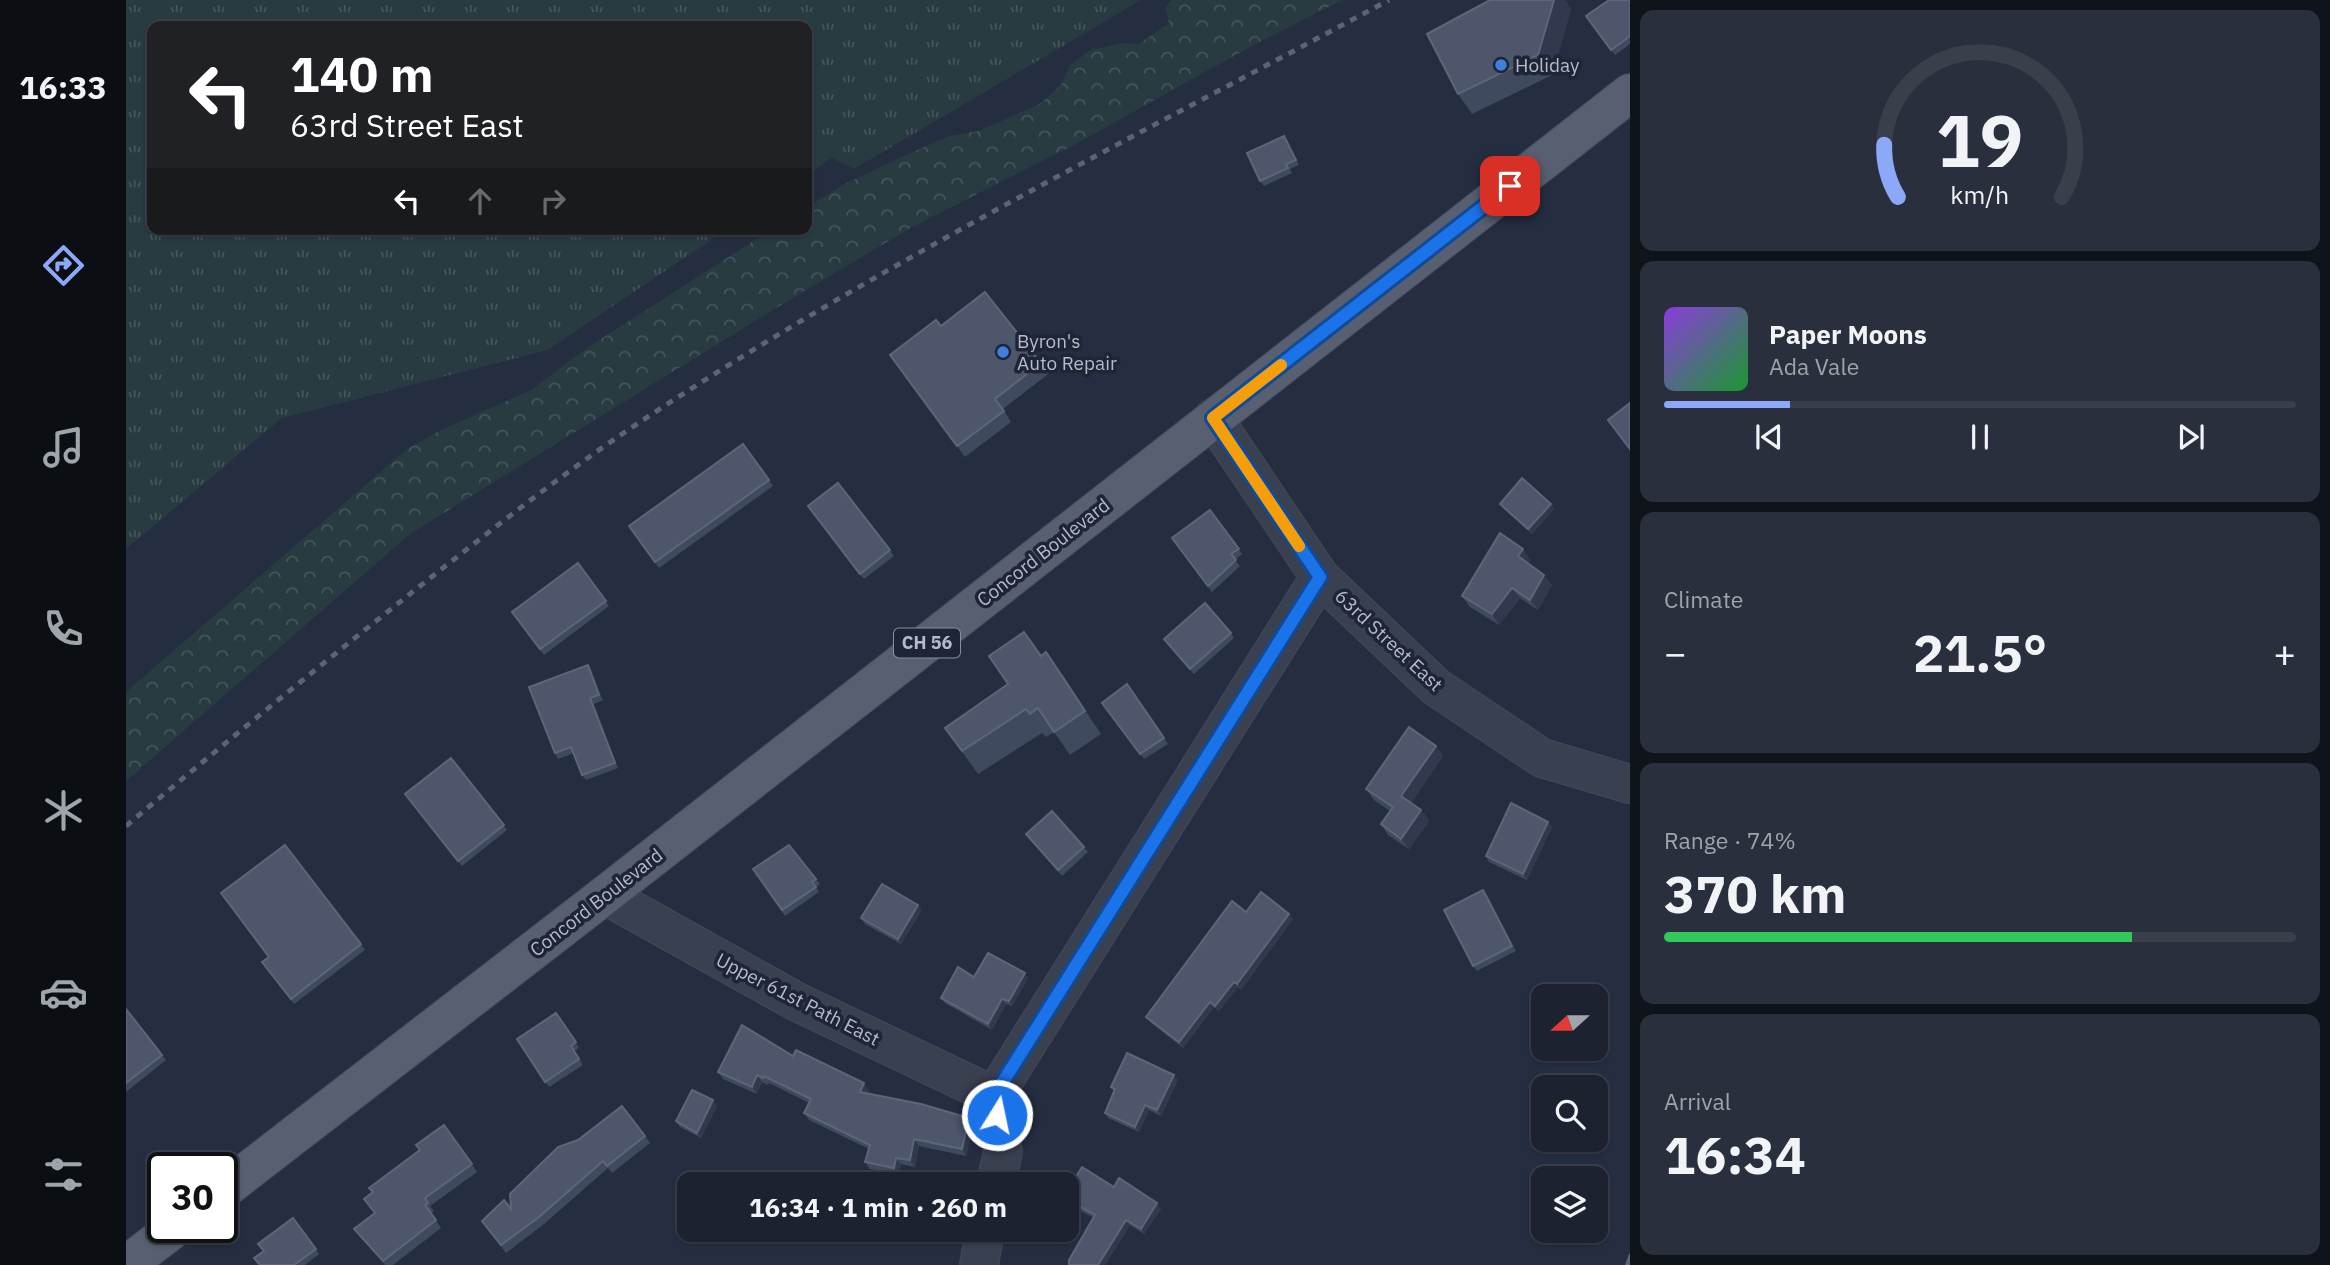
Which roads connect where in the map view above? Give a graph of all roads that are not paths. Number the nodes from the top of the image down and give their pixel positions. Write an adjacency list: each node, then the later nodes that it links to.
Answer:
1 (1630, 93): 2 (main road, Concord Boulevard / CH 56)
2 (1213, 418): 3 (street, 63rd Street East); 5 (main road, Concord Boulevard / CH 56)
3 (1320, 577): 4 (street, 63rd Street East); 6 (street)
4 (1630, 784)
5 (606, 895): 6 (street, Upper 61st Path East); 8 (main road, Concord Boulevard / CH 56)
6 (994, 1096): 7 (street)
7 (998, 1172)
8 (238, 1179)
9 (983, 1242): 12 (street)
10 (155, 1243): 11 (main road)
11 (126, 1265)
12 (979, 1265)

